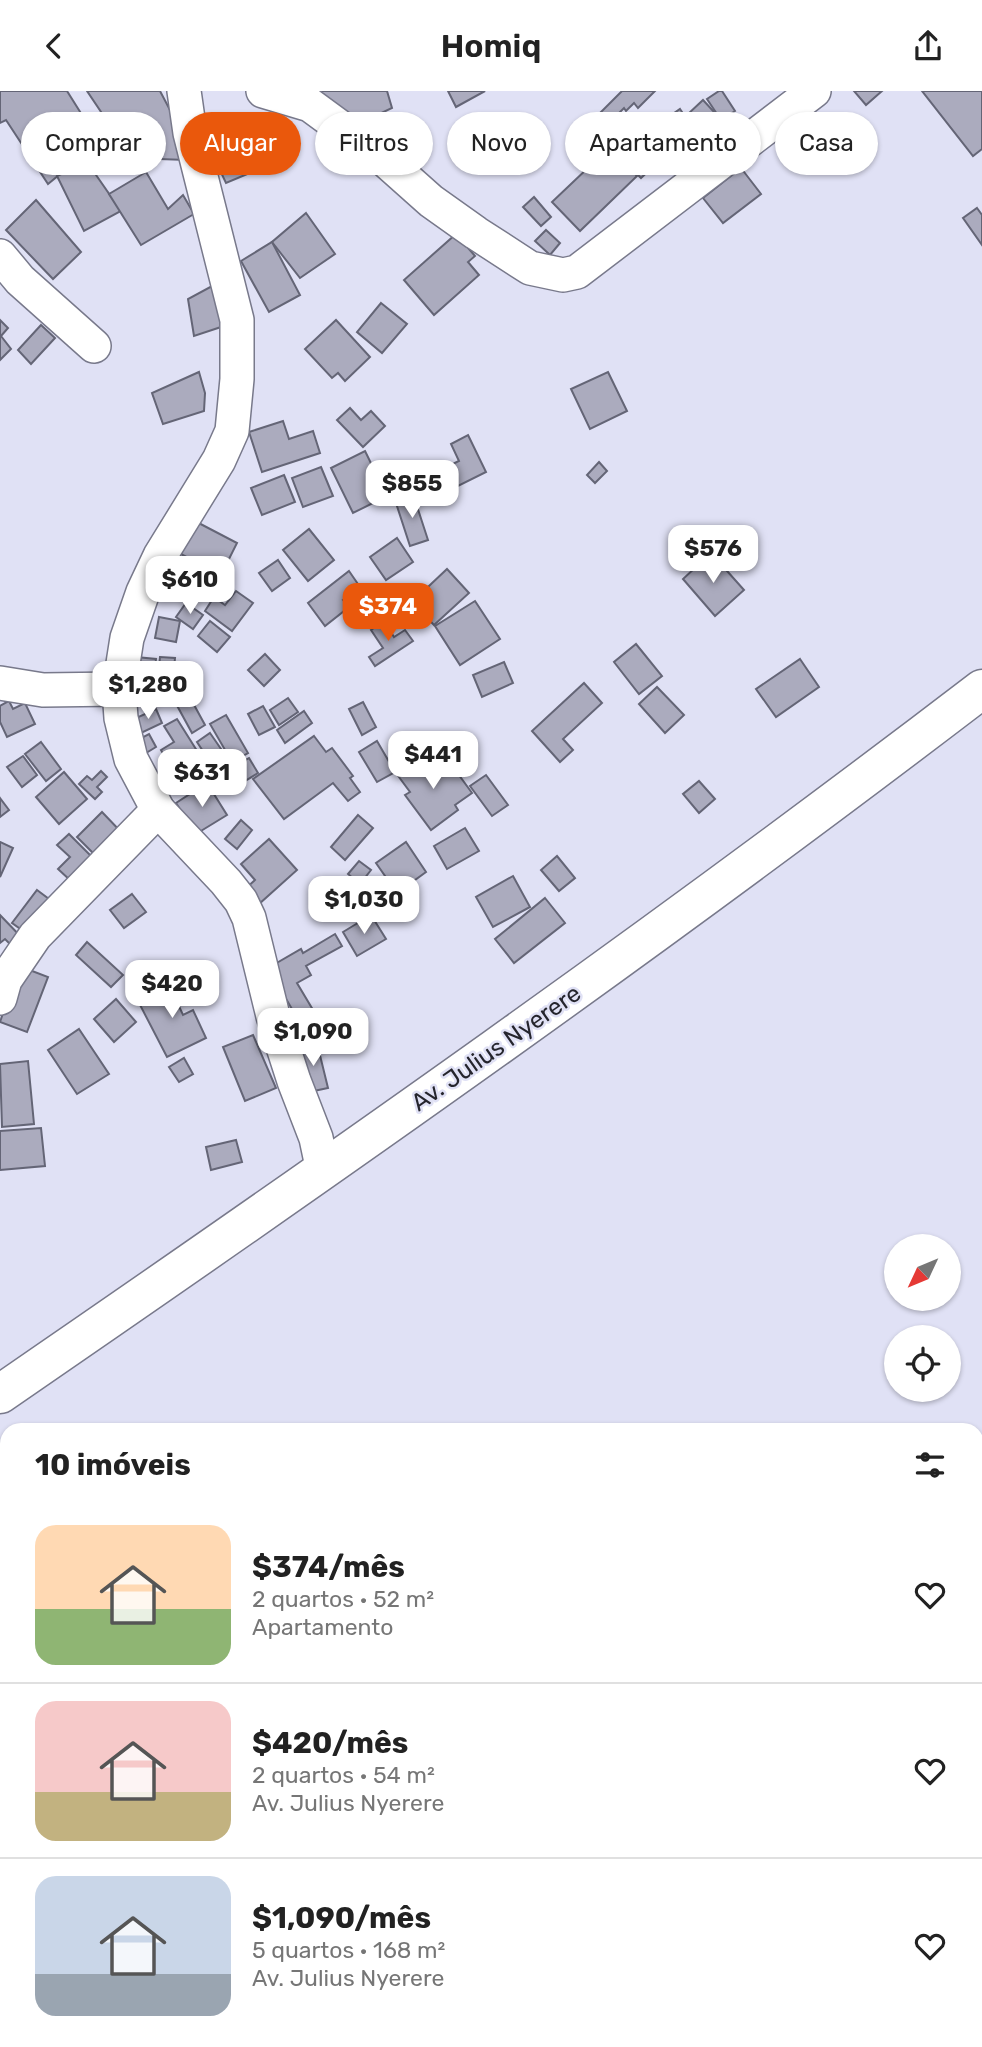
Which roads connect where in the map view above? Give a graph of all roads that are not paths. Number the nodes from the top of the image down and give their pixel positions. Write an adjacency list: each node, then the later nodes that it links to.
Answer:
1 (184, 91): 7 (street)
2 (262, 91): 3 (street)
3 (814, 91)
4 (0, 257): 5 (street)
5 (94, 346)
6 (0, 683): 7 (street)
7 (119, 689): 9 (street)
8 (982, 689): 11 (main road, Av. Julius Nyerere)
9 (158, 810): 10 (street); 11 (street)
10 (0, 998)
11 (323, 1171): 12 (main road, Av. Julius Nyerere)
12 (0, 1394)

